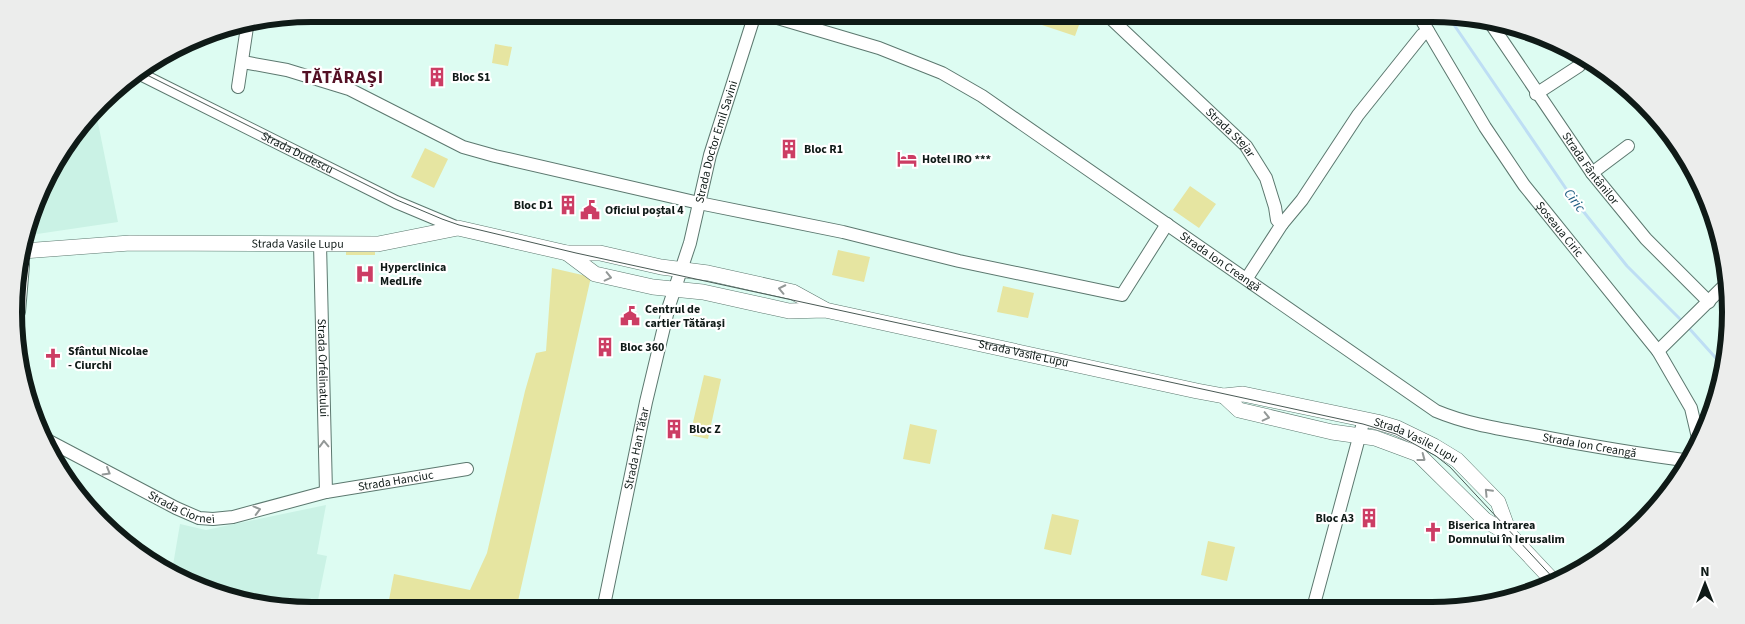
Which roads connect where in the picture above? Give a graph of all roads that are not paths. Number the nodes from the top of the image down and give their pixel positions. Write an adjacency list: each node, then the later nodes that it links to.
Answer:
1 (752, 22): 15 (street, Strada Doctor Emil Savini)
2 (791, 22): 16 (street, Strada Ion Creangă)
3 (1114, 22): 17 (street, Strada Stejar)
4 (1423, 22): 7 (street, Șoseaua Ciric)
5 (1494, 29): 12 (street, Strada Fântânilor)
6 (247, 30): 8 (street)
7 (1428, 31): 17 (street); 28 (street, Șoseaua Ciric)
8 (243, 62): 11 (street); 15 (street)
9 (1579, 66): 12 (street)
10 (143, 77): 18 (street, Strada Dudescu)
11 (238, 87)
12 (1536, 94): 14 (street, Strada Fântânilor)
13 (1628, 146): 14 (street)
14 (1592, 173): 26 (street, Strada Fântânilor)
15 (699, 203): 16 (street); 22 (street, Strada Doctor Emil Savini)
16 (1167, 224): 23 (street, Strada Ion Creangă)
17 (1282, 224): 23 (street)
18 (458, 228): 19 (main road, Strada Vasile Lupu); 21 (main road, Strada Vasile Lupu)
19 (320, 244): 20 (main road, Strada Vasile Lupu); 36 (street, Strada Orfelinatului, one-way to 19)
20 (29, 251)
21 (567, 253): 22 (main road, Strada Vasile Lupu); 24 (main road, Strada Vasile Lupu, one-way to 24)
22 (682, 269): 24 (street, Strada Doctor Emil Savini); 27 (main road, Strada Vasile Lupu, one-way to 22)
23 (1247, 278): 34 (street, Strada Ion Creangă)
24 (675, 289): 27 (main road, Strada Vasile Lupu); 39 (street, Strada Han Tătar)
25 (1722, 289): 26 (street)
26 (1706, 305): 28 (street)
27 (825, 310): 29 (main road, Strada Vasile Lupu)
28 (1658, 351): 31 (street, Șoseaua Ciric)
29 (1224, 396): 30 (main road, Strada Vasile Lupu); 32 (main road, Strada Vasile Lupu, one-way to 32)
30 (1364, 419): 32 (street); 37 (main road, Strada Vasile Lupu, one-way to 30)
31 (1697, 431)
32 (1360, 435): 37 (main road, Strada Vasile Lupu, one-way to 37); 40 (street)
33 (54, 443): 36 (street, Strada Ciornei, one-way to 36)
34 (1682, 459)
35 (467, 468): 36 (street, Strada Hanciuc)
36 (326, 492)
37 (1510, 535): 38 (main road, Strada Vasile Lupu)
38 (1549, 577)
39 (605, 602)
40 (1315, 602)

